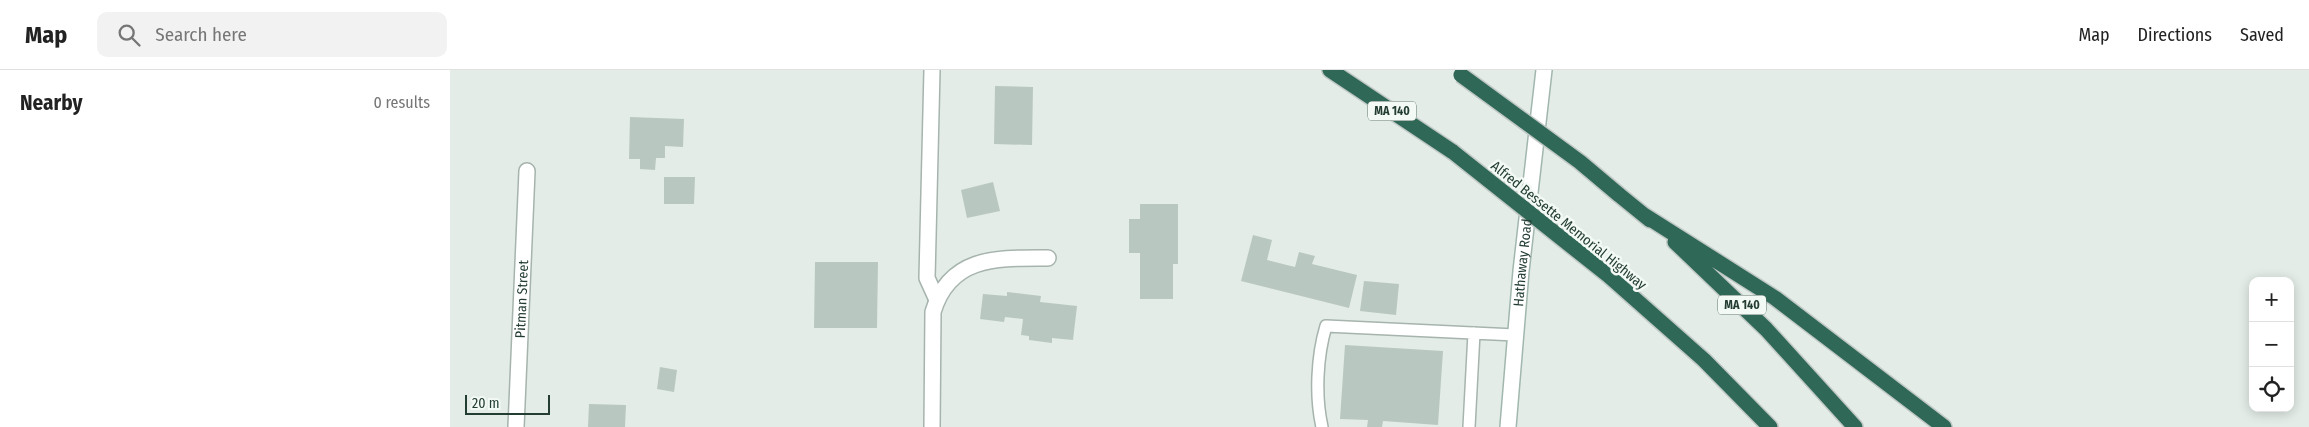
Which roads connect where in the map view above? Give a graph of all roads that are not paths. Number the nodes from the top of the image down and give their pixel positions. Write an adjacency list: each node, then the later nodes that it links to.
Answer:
1 (932, 70): 8 (street)
2 (1330, 70): 16 (highway, Alfred Bessette Memorial Highway / MA 140, bridge)
3 (1544, 70): 10 (street, Hathaway Road)
4 (1458, 72): 6 (highway, MA 140, bridge)
5 (527, 171): 11 (street, Pitman Street)
6 (1644, 214): 17 (highway, MA 140); 18 (highway)
7 (1048, 258): 8 (street)
8 (937, 300): 12 (street)
9 (1474, 333): 10 (lane); 13 (lane); 14 (lane)
10 (1515, 335): 15 (street, Hathaway Road)
11 (516, 427)
12 (932, 427)
13 (1322, 427)
14 (1469, 427)
15 (1508, 427)
16 (1770, 427)
17 (1855, 427)
18 (1944, 427)

